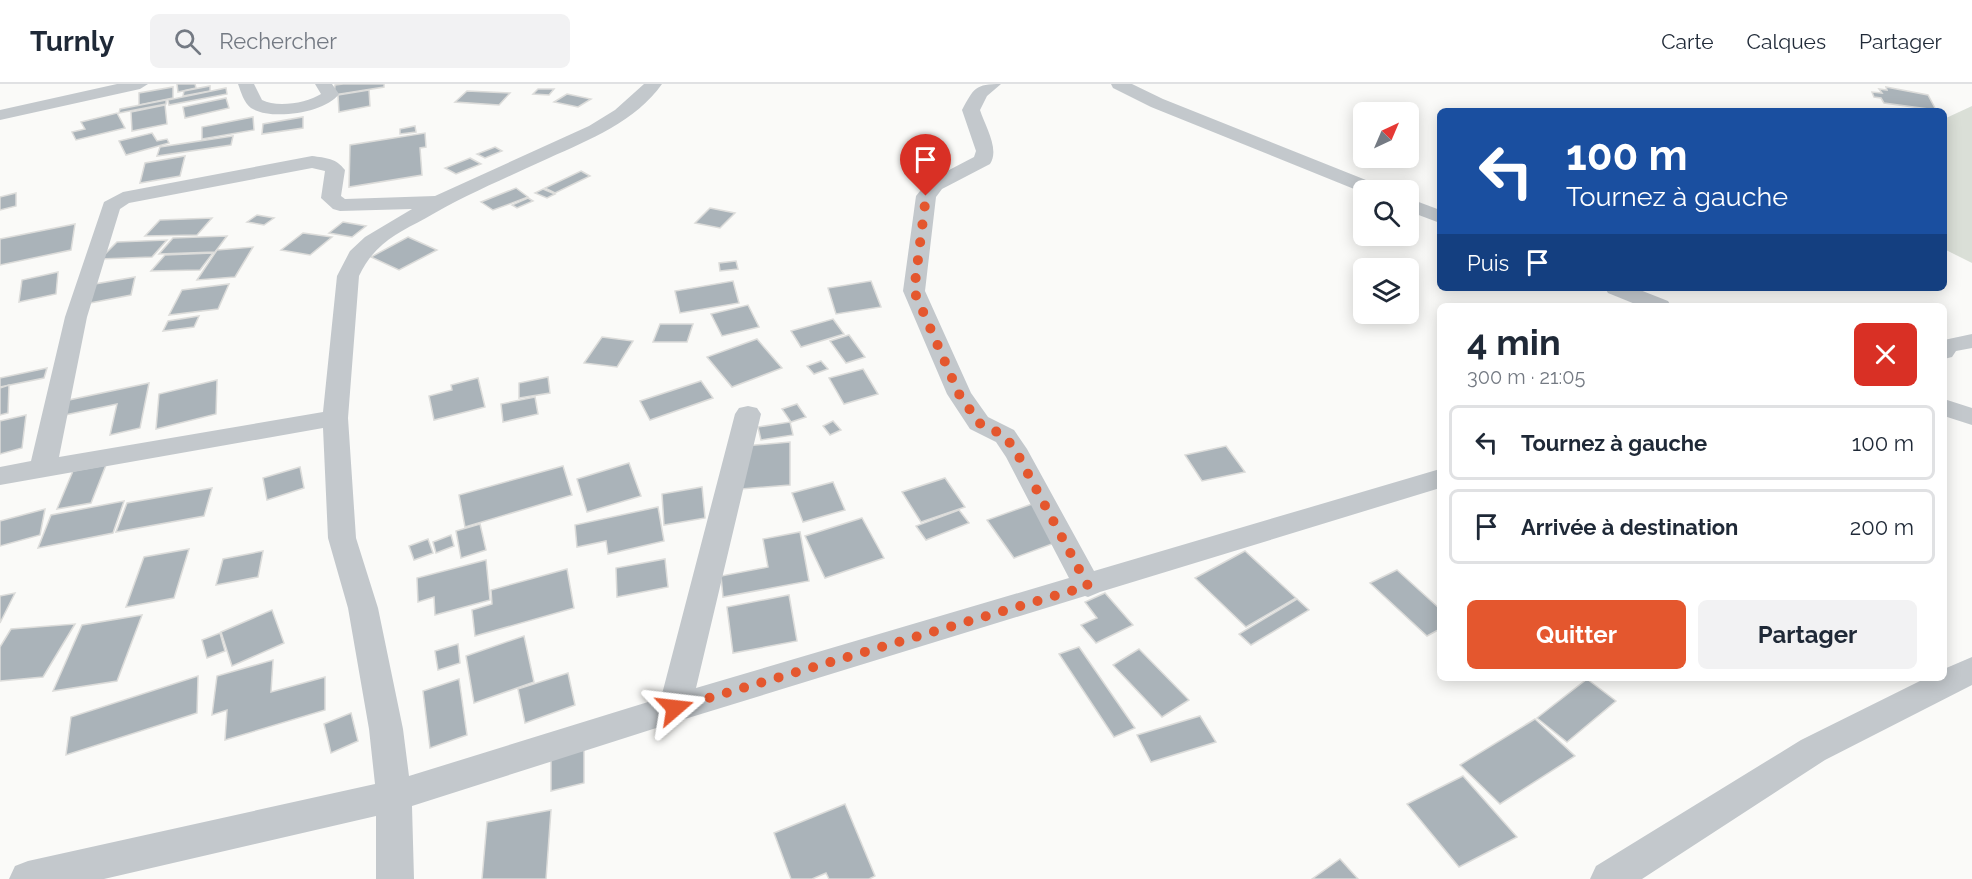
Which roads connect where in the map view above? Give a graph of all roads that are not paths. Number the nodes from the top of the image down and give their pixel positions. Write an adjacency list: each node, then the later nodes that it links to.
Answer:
1 (141, 84): 7 (street)
2 (246, 84): 3 (street)
3 (323, 84)
4 (654, 84): 9 (street)
5 (993, 84): 23 (street)
6 (1119, 84): 8 (street)
7 (0, 115)
8 (1353, 182)
9 (439, 202): 19 (street); 20 (street)
10 (1419, 208): 11 (street)
11 (1437, 216)
12 (1623, 291): 13 (street)
13 (1653, 303)
14 (1972, 341): 15 (street)
15 (1947, 346)
16 (1947, 408): 18 (street)
17 (748, 414): 25 (street)
18 (1972, 417)
19 (335, 418): 20 (street); 26 (street)
20 (43, 468): 21 (street)
21 (0, 476)
22 (1437, 479): 23 (street)
23 (1088, 586): 25 (street)
24 (1972, 670): 29 (street)
25 (675, 708): 26 (street)
26 (394, 796): 27 (street); 28 (street)
27 (28, 879)
28 (395, 879)
29 (1610, 879)

